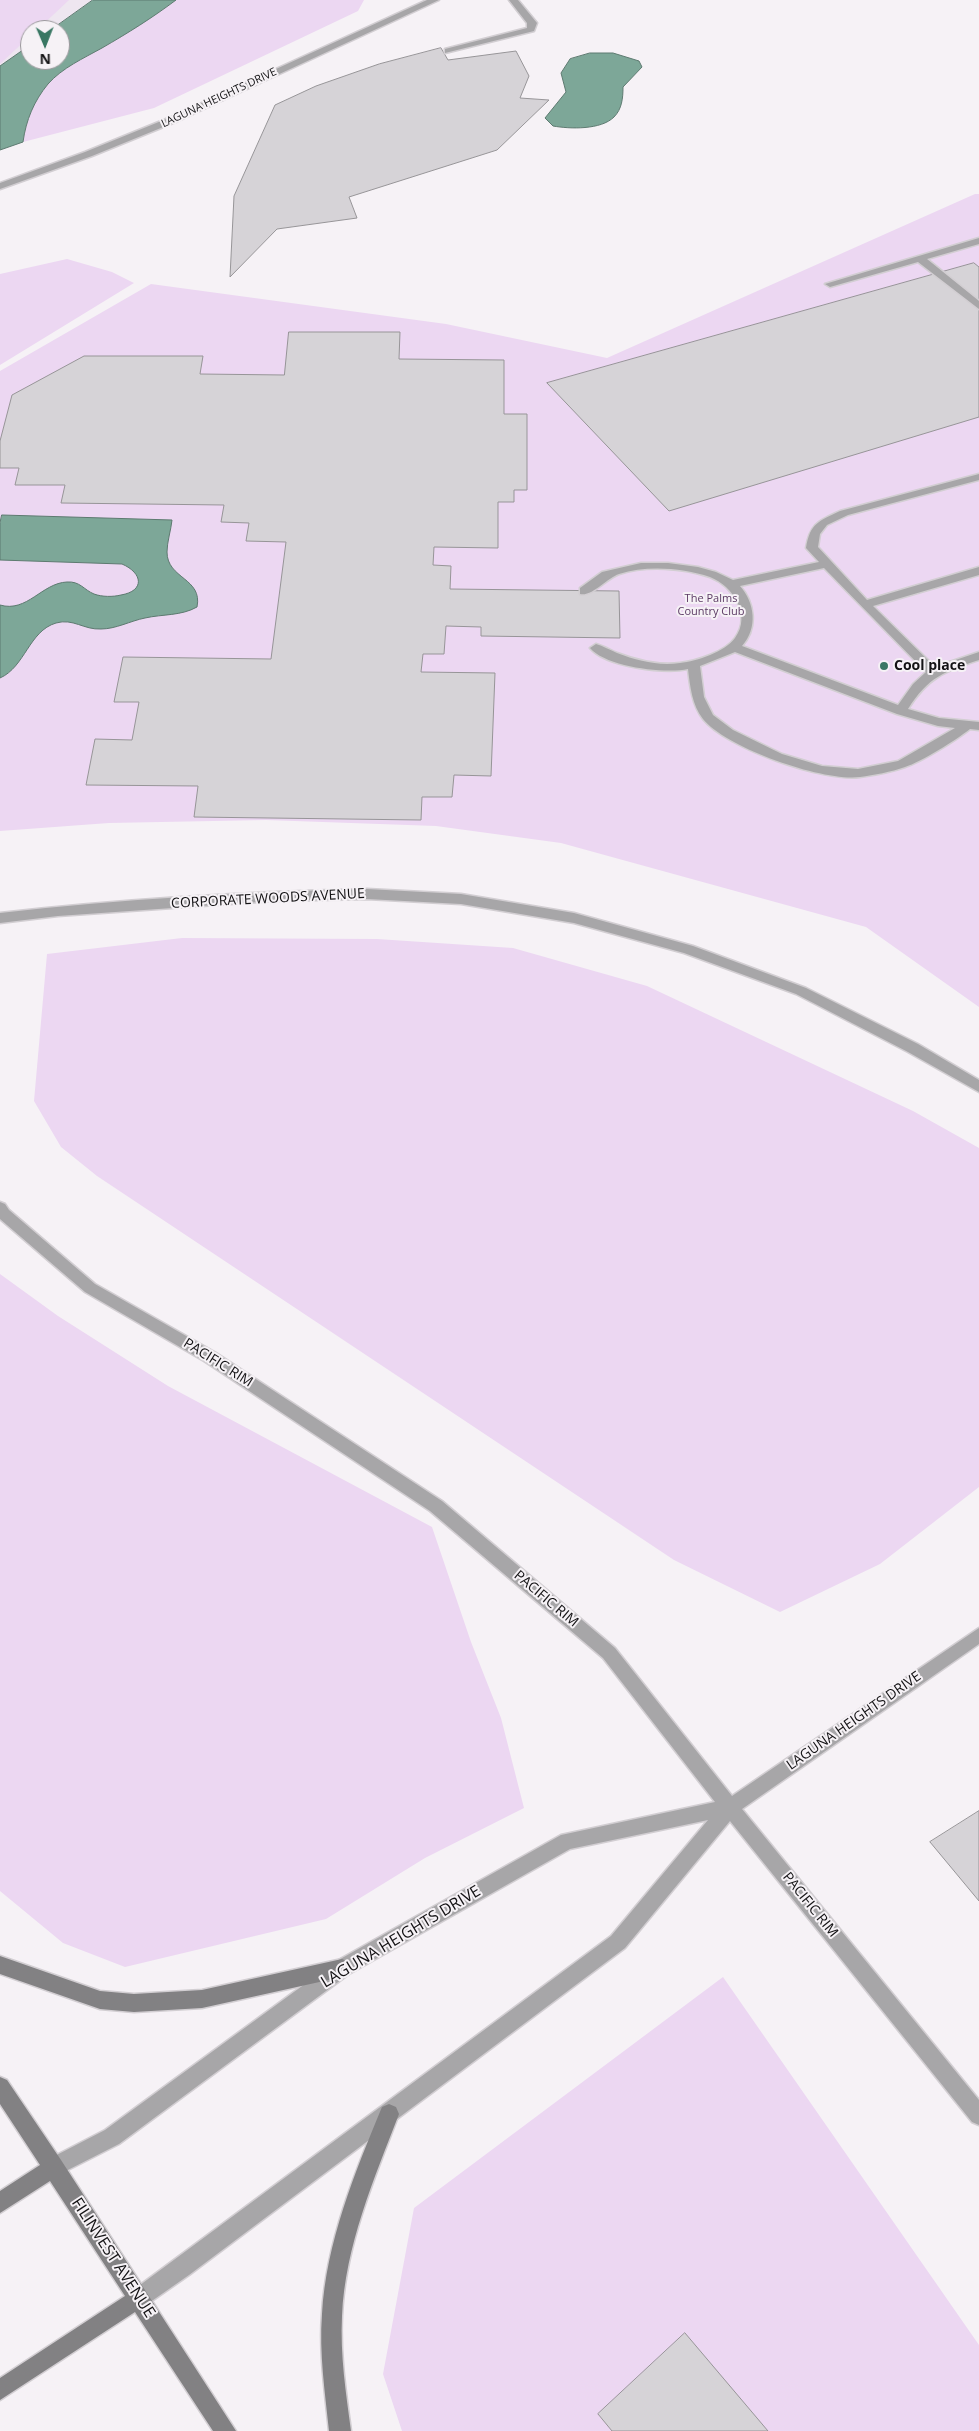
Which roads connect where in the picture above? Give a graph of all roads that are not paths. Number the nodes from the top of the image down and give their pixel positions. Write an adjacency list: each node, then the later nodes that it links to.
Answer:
1 (435, 0): 4 (street, LAGUNA HEIGHTS DRIVE)
2 (513, 0): 3 (street)
3 (448, 51)
4 (0, 186)
5 (979, 241): 6 (street)
6 (920, 258): 7 (street); 8 (street)
7 (830, 284)
8 (979, 306)
9 (979, 477): 10 (street)
10 (826, 564): 12 (street); 14 (street)
11 (979, 570): 14 (street)
12 (732, 584): 13 (street); 15 (street)
13 (584, 591)
14 (865, 604): 19 (street)
15 (734, 647): 18 (street); 20 (street)
16 (596, 648): 18 (street)
17 (979, 656): 19 (street)
18 (694, 665): 22 (street)
19 (933, 672): 20 (street)
20 (901, 711): 22 (street)
21 (979, 726): 22 (street)
22 (965, 727)
23 (0, 918): 24 (street, CORPORATE WOODS AVENUE)
24 (979, 1087)
25 (0, 1208): 27 (street, PACIFIC RIM)
26 (979, 1635): 27 (street, LAGUNA HEIGHTS DRIVE)
27 (730, 1807): 29 (street, LAGUNA HEIGHTS DRIVE); 31 (street, LAGUNA HEIGHTS DRIVE); 32 (street, PACIFIC RIM)
28 (0, 1966): 29 (main road)
29 (342, 1968): 33 (street, LAGUNA HEIGHTS DRIVE)
30 (0, 2087): 33 (main road, FILINVEST AVENUE)
31 (389, 2114): 35 (street, LAGUNA HEIGHTS DRIVE); 38 (main road)
32 (979, 2114)
33 (54, 2168): 34 (main road); 35 (main road, FILINVEST AVENUE)
34 (0, 2203)
35 (139, 2298): 36 (main road); 37 (main road, FILINVEST AVENUE)
36 (0, 2390)
37 (225, 2431)
38 (340, 2431)

